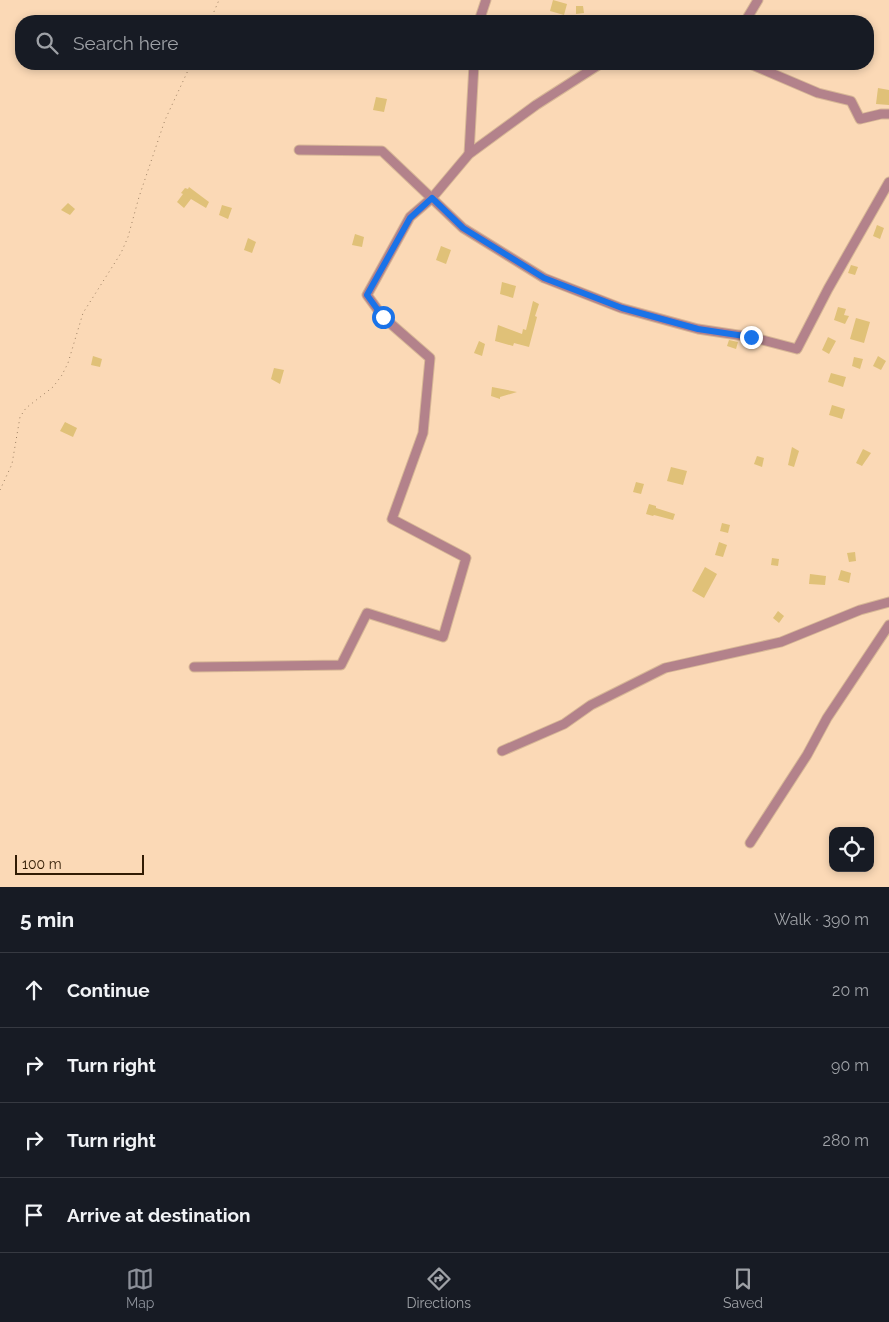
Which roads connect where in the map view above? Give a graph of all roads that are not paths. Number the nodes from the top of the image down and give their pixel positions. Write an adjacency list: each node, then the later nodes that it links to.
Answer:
1 (486, 0): 3 (street)
2 (758, 0): 4 (street)
3 (481, 15)
4 (748, 15)
5 (474, 70): 10 (street)
6 (591, 70): 10 (street)
7 (764, 70): 8 (street)
8 (889, 114)
9 (299, 150): 12 (street)
10 (469, 154): 12 (street)
11 (889, 182): 12 (street)
12 (432, 198): 15 (street)
13 (889, 602): 16 (street)
14 (889, 624): 17 (street)
15 (194, 666)
16 (502, 751)
17 (750, 843)

